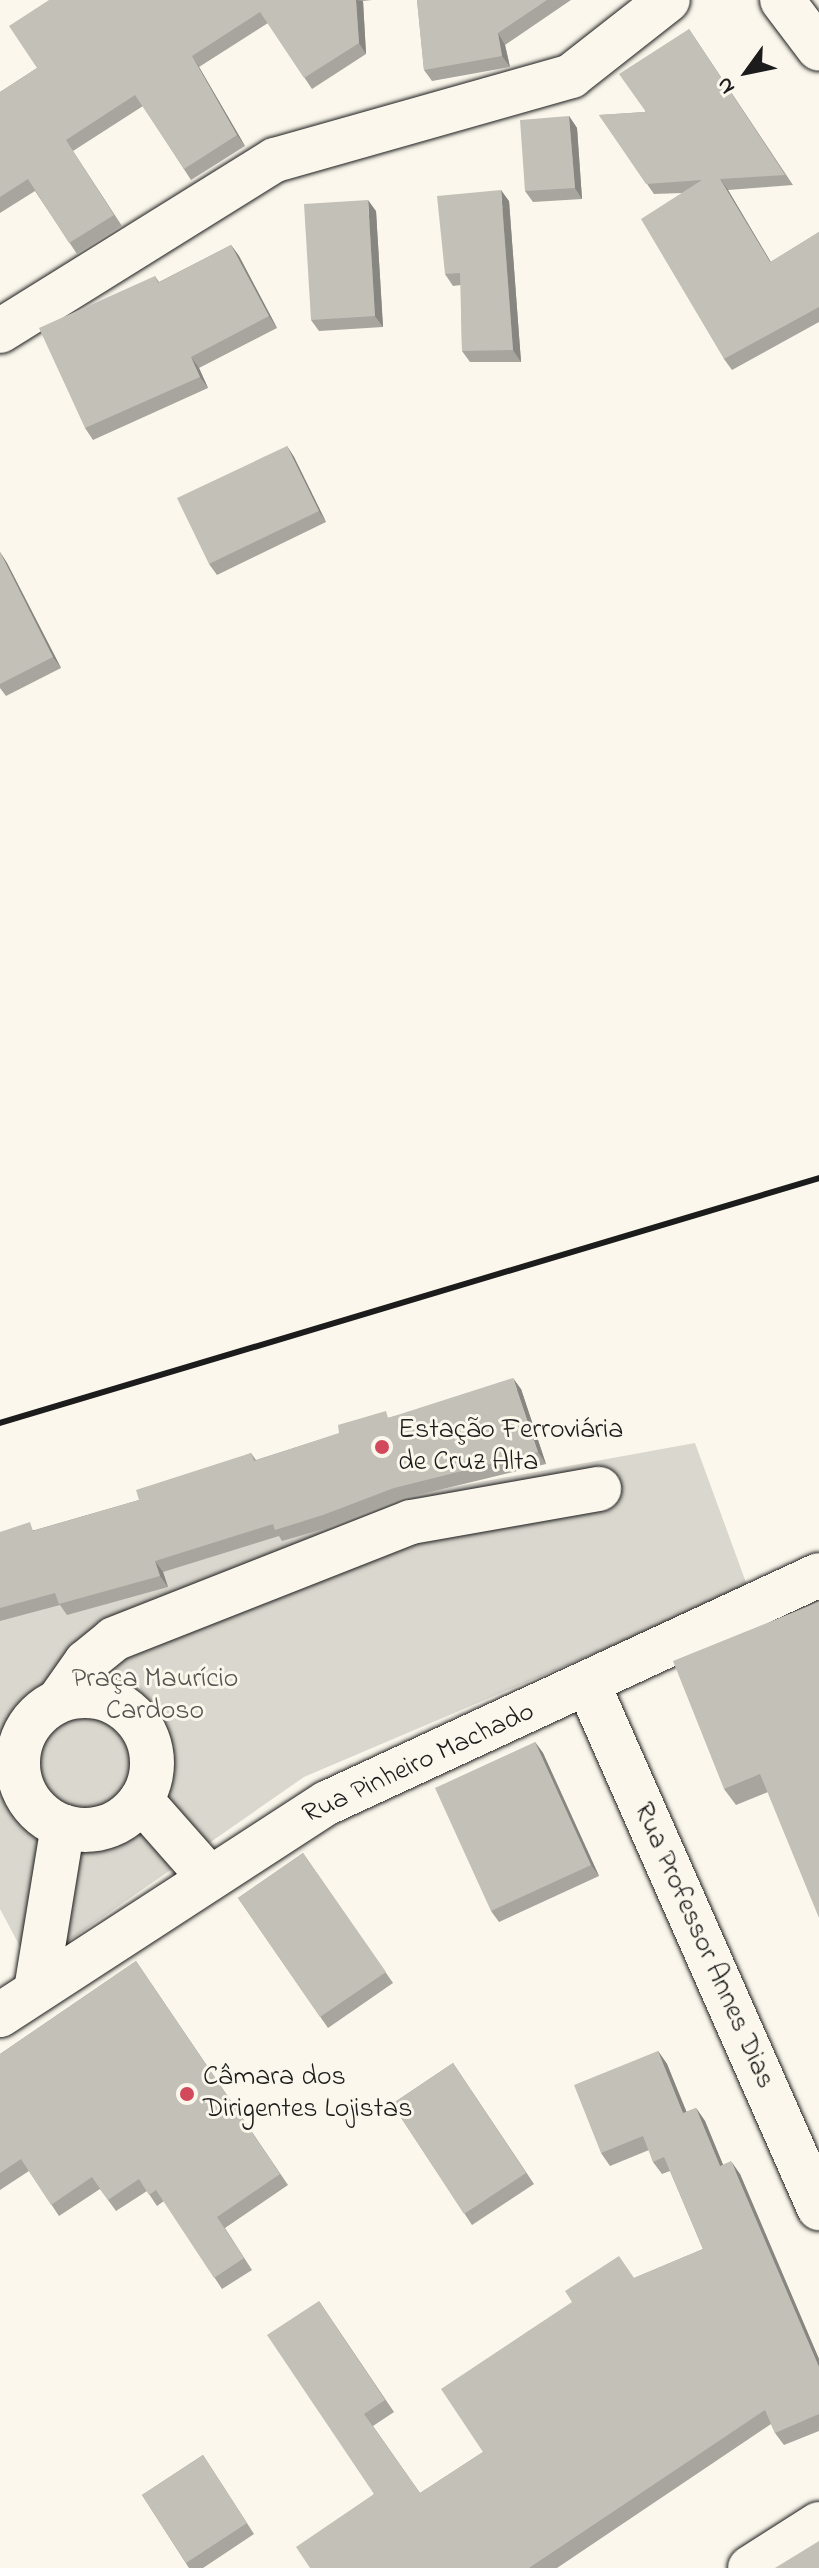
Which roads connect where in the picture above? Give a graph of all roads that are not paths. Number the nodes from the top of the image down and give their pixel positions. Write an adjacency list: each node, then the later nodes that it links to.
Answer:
1 (668, 0): 4 (main road)
2 (782, 0): 3 (main road)
3 (819, 49)
4 (0, 331)
5 (599, 1489): 8 (main road)
6 (819, 1575): 7 (main road, Rua Pinheiro Machado)
7 (588, 1684): 11 (main road, Rua Pinheiro Machado); 14 (main road, Rua Professor Annes Dias)
8 (60, 1699): 9 (main road); 10 (main road)
9 (141, 1800): 10 (main road); 11 (main road)
10 (63, 1826): 12 (main road)
11 (209, 1877): 12 (main road, Rua Pinheiro Machado)
12 (36, 1990): 13 (main road, Rua Pinheiro Machado)
13 (0, 2015)
14 (819, 2208)
15 (819, 2524): 16 (main road)
16 (750, 2568)

